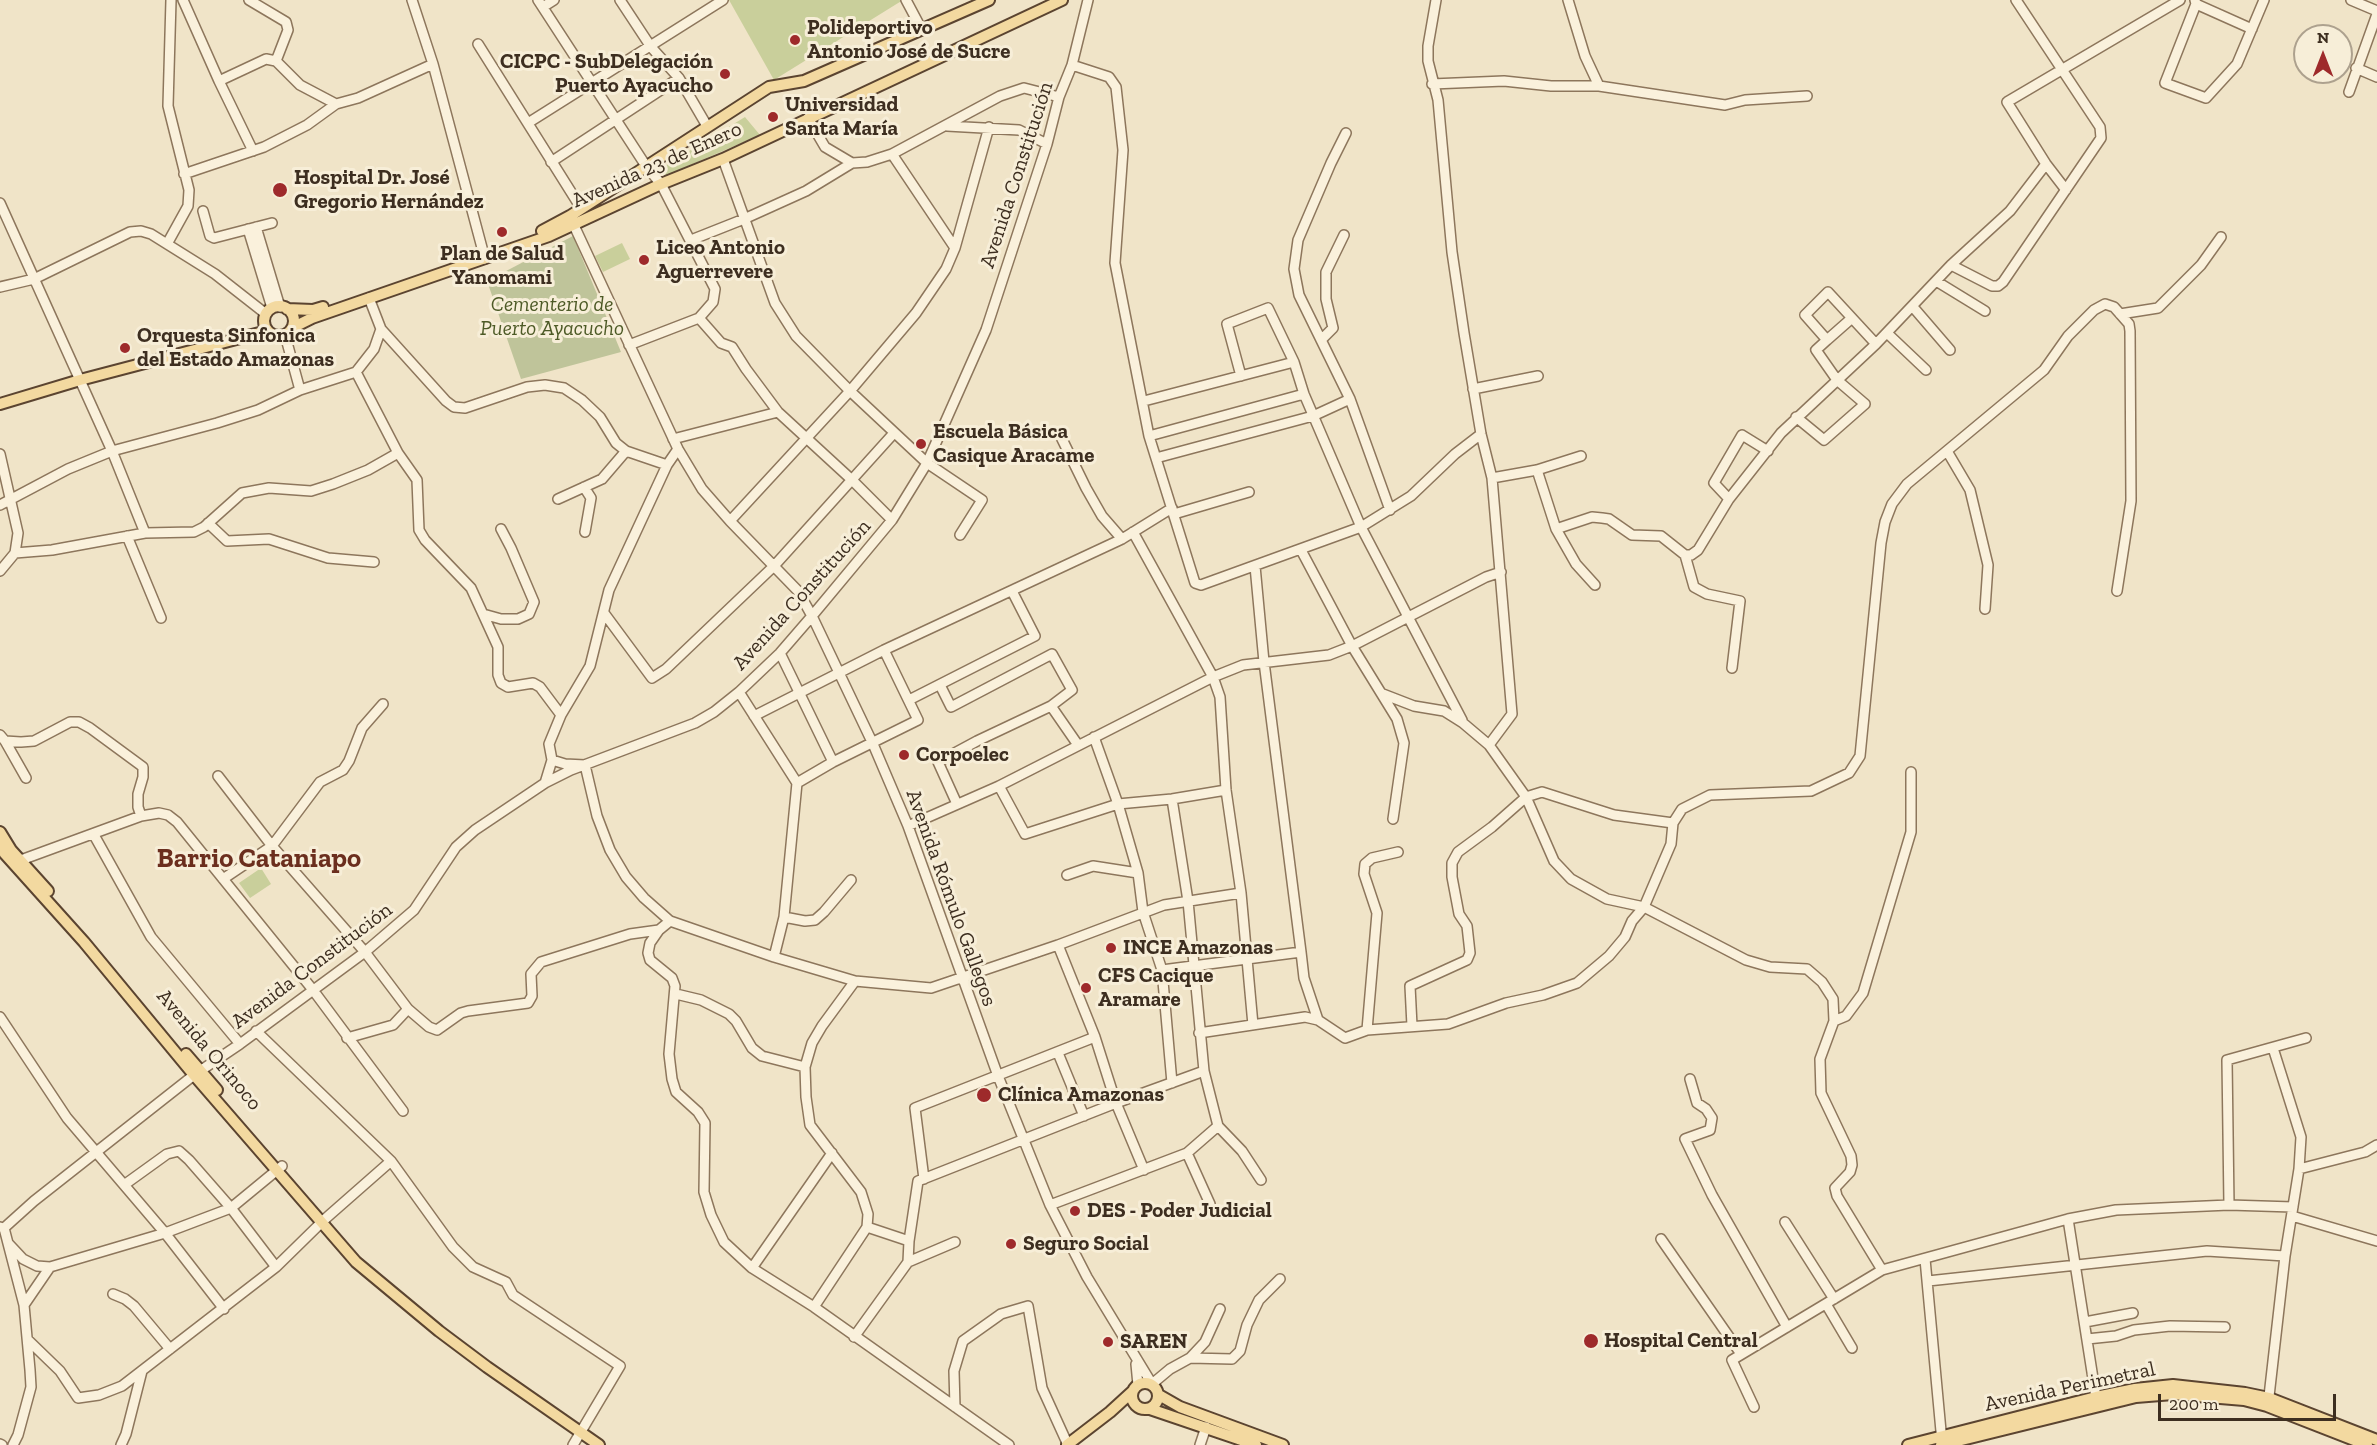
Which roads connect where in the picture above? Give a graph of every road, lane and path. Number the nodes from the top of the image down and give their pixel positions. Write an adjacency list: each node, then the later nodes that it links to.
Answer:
1 (171, 0): 55 (street)
2 (183, 0): 32 (street)
3 (249, 0): 25 (street)
4 (412, 0): 26 (street)
5 (554, 0): 19 (street)
6 (620, 0): 24 (street)
7 (723, 0): 24 (street)
8 (906, 0): 22 (street)
9 (1062, 0): 40 (main road, Avenida 23 de Enero)
10 (1088, 0): 27 (street, Avenida Constitución)
11 (1436, 0): 34 (street)
12 (1568, 0): 35 (street)
13 (2016, 0): 29 (street)
14 (2180, 0): 29 (street)
15 (2264, 0): 21 (street)
16 (2351, 0): 20 (street)
17 (984, 1): 22 (main road, Avenida 23 de Enero)
18 (2195, 2): 21 (street); 21 (street)
19 (540, 4): 33 (street)
20 (2377, 12): 28 (street)
21 (2252, 29)
22 (922, 30): 43 (main road, Avenida 23 de Enero)
23 (478, 44): 42 (street)
24 (651, 47): 31 (street); 33 (street)
25 (276, 61): 32 (street); 39 (street)
26 (433, 63): 39 (street); 70 (street)
27 (1072, 64): 38 (street, Avenida Constitución); 103 (street)
28 (2356, 68): 30 (street); 36 (street)
29 (2061, 69): 53 (street); 57 (street)
30 (2377, 76)
31 (679, 78): 41 (street); 43 (street)
32 (219, 81): 48 (street)
33 (592, 83): 41 (street); 42 (street)
34 (1432, 84): 35 (street); 97 (street)
35 (1599, 86): 37 (street)
36 (2349, 92)
37 (1807, 96)
38 (1059, 97): 44 (street); 47 (street, Avenida Constitución)
39 (336, 104): 48 (street)
40 (808, 118): 50 (main road, Avenida 23 de Enero); 52 (street)
41 (617, 120): 51 (street); 54 (street)
42 (528, 123): 51 (street)
43 (707, 126): 54 (main road, Avenida 23 de Enero)
44 (944, 126): 45 (street); 49 (street)
45 (988, 127): 47 (street); 69 (street)
46 (1346, 133): 85 (street)
47 (1047, 144): 123 (street, Avenida Constitución)
48 (253, 151): 55 (street)
49 (892, 154): 52 (street); 69 (street)
50 (723, 159): 56 (main road, Avenida 23 de Enero); 61 (street)
51 (551, 162): 59 (street)
52 (852, 163): 61 (street)
53 (2046, 164): 57 (street); 71 (street)
54 (646, 166): 56 (street); 59 (main road, Avenida 23 de Enero)
55 (184, 174): 68 (street)
56 (661, 184): 62 (main road, Avenida 23 de Enero); 67 (street)
57 (2066, 190): 71 (street)
58 (0, 203): 72 (street)
59 (581, 208): 62 (main road, Avenida 23 de Enero)
60 (203, 211): 64 (street)
61 (744, 219): 67 (street); 99 (street)
62 (572, 220): 70 (main road, Avenida 23 de Enero); 88 (street, Avenida Rómulo Gallegos)
63 (272, 223): 64 (street)
64 (252, 228): 79 (street)
65 (1344, 235): 85 (street)
66 (2221, 237): 78 (street)
67 (691, 240): 80 (street)
68 (167, 244): 72 (street); 79 (street)
69 (954, 248): 99 (street)
70 (484, 256): 75 (main road, Avenida 23 de Enero); 79 (main road, Avenida 23 de Enero)
71 (1951, 265): 73 (street)
72 (34, 279): 74 (street); 95 (street)
73 (1936, 281): 76 (street); 77 (street)
74 (0, 287)
75 (369, 298): 82 (street); 83 (main road, Avenida 23 de Enero)
76 (1913, 307): 84 (street); 89 (street)
77 (1985, 311)
78 (2120, 314): 118 (street); 158 (street)
79 (273, 315): 83 (main road); 83 (main road, Avenida 23 de Enero); 95 (main road, Avenida 23 de Enero)
80 (699, 318): 88 (street); 105 (street)
81 (1852, 318): 86 (street); 86 (street); 87 (street)
82 (381, 330): 92 (street); 116 (street)
83 (288, 331): 98 (street)
84 (1887, 333): 87 (street); 91 (street)
85 (1322, 340): 102 (street)
86 (1827, 340): 96 (street)
87 (1876, 344): 96 (street)
88 (629, 345): 113 (street, Avenida Rómulo Gallegos)
89 (1950, 350)
90 (1294, 362): 93 (street); 93 (street); 100 (street)
91 (1926, 370)
92 (356, 372): 98 (street); 119 (street)
93 (1241, 376): 103 (street)
94 (1538, 376): 97 (street)
95 (79, 378): 101 (main road, Avenida 23 de Enero); 104 (main road, Avenida 23 de Enero); 115 (street)
96 (1837, 380): 107 (street); 107 (street)
97 (1473, 389): 109 (street)
98 (300, 390): 115 (street)
99 (850, 391): 108 (street); 112 (street)
100 (1304, 394): 106 (street); 110 (street)
101 (0, 399)
102 (1350, 399): 106 (street); 134 (street)
103 (1144, 401): 110 (street)
104 (0, 404)
105 (777, 412): 112 (street); 113 (street)
106 (1313, 416): 122 (street); 139 (street)
107 (1796, 417): 117 (street)
108 (894, 433): 123 (street); 127 (street)
109 (1481, 434): 126 (street); 134 (street)
110 (1149, 436): 122 (street)
111 (1061, 437): 147 (street)
112 (808, 438): 127 (street); 137 (street)
113 (673, 439): 114 (street, Avenida Rómulo Gallegos)
114 (678, 449): 124 (street); 137 (street, Avenida Rómulo Gallegos)
115 (112, 451): 130 (street); 144 (street)
116 (626, 451): 124 (street); 128 (street)
117 (1768, 451): 132 (street); 132 (street)
118 (1947, 451): 159 (street); 203 (street)
119 (398, 453): 138 (street); 161 (street)
120 (0, 454): 130 (street)
121 (1581, 456): 125 (street)
122 (1156, 458): 135 (street)
123 (927, 463): 136 (street, Avenida Constitución); 145 (street)
124 (667, 465): 160 (street)
125 (1537, 470): 126 (street); 140 (street)
126 (1492, 478): 155 (street)
127 (852, 480): 136 (street); 152 (street)
128 (584, 487): 131 (street); 142 (street)
129 (1249, 492): 135 (street)
130 (9, 498): 133 (street); 149 (street)
131 (558, 499)
132 (1730, 499): 150 (street)
133 (0, 505)
134 (1390, 510): 139 (street)
135 (1173, 511): 143 (street); 153 (street)
136 (892, 520): 162 (street, Avenida Constitución)
137 (730, 521): 152 (street, Avenida Rómulo Gallegos)
138 (208, 523): 144 (street); 151 (street)
139 (1361, 527): 148 (street); 163 (street)
140 (1556, 528): 150 (street); 156 (street)
141 (501, 529): 161 (street)
142 (585, 532)
143 (1133, 532): 147 (street); 171 (street)
144 (145, 533): 146 (street)
145 (960, 535)
146 (127, 536): 149 (street); 164 (street)
147 (1122, 538): 157 (street)
148 (1301, 550): 153 (street); 165 (street)
149 (15, 553): 154 (street)
150 (1685, 555): 169 (street)
151 (374, 562)
152 (774, 566): 160 (street); 162 (street, Avenida Rómulo Gallegos)
153 (1255, 566): 168 (street)
154 (0, 571)
155 (1501, 572): 163 (street); 186 (street)
156 (1595, 585)
157 (1012, 591): 166 (street); 172 (street)
158 (2117, 591)
159 (1984, 609)
160 (604, 613): 179 (street)
161 (483, 614): 179 (street)
162 (812, 616): 167 (street, Avenida Constitución); 170 (street, Avenida Rómulo Gallegos)
163 (1406, 617): 165 (street); 181 (street)
164 (161, 618)
165 (1352, 646): 168 (street); 175 (street)
166 (884, 650): 170 (street); 176 (street)
167 (780, 652): 173 (street, Avenida Constitución); 174 (street)
168 (1264, 662): 171 (street); 224 (street)
169 (1732, 668)
170 (839, 673): 174 (street); 184 (street, Avenida Rómulo Gallegos)
171 (1213, 677): 182 (street); 196 (street)
172 (940, 685): 176 (street); 178 (street)
173 (739, 692): 180 (street); 189 (street, Avenida Constitución)
174 (801, 693): 180 (street); 188 (street)
175 (1383, 694): 181 (street); 202 (street)
176 (909, 700): 184 (street)
177 (383, 704): 207 (street)
178 (1051, 706): 185 (street); 199 (street)
179 (561, 715): 187 (street)
180 (754, 716): 194 (street)
181 (1463, 723): 186 (street)
182 (1094, 737): 185 (street); 200 (street)
183 (3, 738): 192 (street); 201 (street)
184 (873, 744): 188 (street); 204 (street, Avenida Rómulo Gallegos)
185 (1078, 745): 195 (street)
186 (1489, 745): 197 (street)
187 (552, 760): 189 (street); 193 (street)
188 (833, 762): 194 (street)
189 (585, 765): 193 (street, Avenida Constitución); 220 (street)
190 (1911, 772): 236 (street)
191 (218, 776): 207 (street)
192 (26, 778)
193 (545, 783): 223 (street, Avenida Constitución)
194 (796, 783): 219 (street)
195 (999, 786): 199 (street); 200 (street)
196 (1226, 790): 198 (street); 215 (street)
197 (1526, 797): 203 (street); 217 (street); 238 (street)
198 (1172, 799): 200 (street); 216 (street)
199 (957, 804): 204 (street)
200 (1118, 804): 211 (street)
201 (141, 816): 206 (street); 213 (street)
202 (1393, 819)
203 (1673, 823): 217 (street)
204 (908, 826): 229 (street, Avenida Rómulo Gallegos)
205 (0, 832): 208 (main road, Avenida Orinoco)
206 (94, 835): 210 (street); 245 (street)
207 (272, 846): 213 (street); 223 (street)
208 (4, 852): 210 (main road, Avenida Orinoco); 250 (main road, Avenida Orinoco)
209 (1398, 852): 239 (street)
210 (21, 860): 250 (main road, Avenida Orinoco)
211 (1138, 873): 212 (street); 218 (street)
212 (1067, 875)
213 (224, 879): 231 (street)
214 (851, 880): 219 (street)
215 (1241, 894): 216 (street); 226 (street)
216 (1188, 901): 218 (street); 227 (street)
217 (1644, 908): 236 (street); 238 (street)
218 (1143, 912): 222 (street); 228 (street)
219 (784, 917): 225 (street)
220 (670, 921): 221 (street); 225 (street)
221 (660, 930): 232 (street); 233 (street)
222 (1058, 945): 229 (street); 242 (street)
223 (365, 952): 231 (street, Avenida Constitución); 233 (street)
224 (1300, 952): 226 (street); 235 (street)
225 (774, 957): 230 (street)
226 (1246, 959): 227 (street); 237 (street)
227 (1195, 967): 228 (street); 241 (street)
228 (1162, 970): 253 (street)
229 (963, 977): 230 (street); 251 (street, Avenida Rómulo Gallegos)
230 (855, 981): 248 (street)
231 (313, 990): 240 (street, Avenida Constitución); 243 (street)
232 (676, 994): 248 (street); 292 (street)
233 (408, 1009): 243 (street)
234 (0, 1017): 260 (street)
235 (1318, 1020): 237 (street); 239 (street)
236 (1834, 1021): 293 (street)
237 (1253, 1025): 241 (street)
238 (1412, 1026): 239 (street)
239 (1367, 1030)
240 (256, 1031): 245 (street, Avenida Constitución); 263 (street)
241 (1199, 1033): 249 (street)
242 (1095, 1037): 247 (street); 254 (street)
243 (347, 1038): 255 (street)
244 (2306, 1038): 246 (street)
245 (240, 1044): 250 (street, Avenida Constitución)
246 (2273, 1048): 265 (street); 272 (street)
247 (1058, 1053): 251 (street); 256 (street)
248 (805, 1067): 262 (street)
249 (1204, 1071): 253 (street); 257 (street)
250 (198, 1072): 260 (street, Avenida Constitución); 264 (main road, Avenida Orinoco)
251 (998, 1076): 258 (street, Avenida Rómulo Gallegos); 267 (street)
252 (1690, 1079): 304 (street)
253 (1172, 1083): 254 (street)
254 (1116, 1103): 256 (street); 266 (street)
255 (403, 1111)
256 (1084, 1116): 258 (street)
257 (1218, 1126): 261 (street); 268 (street)
258 (1022, 1139): 267 (street); 271 (street, Avenida Rómulo Gallegos)
259 (2377, 1145): 265 (street)
260 (96, 1152): 269 (street); 279 (street, Avenida Constitución)
261 (1187, 1153): 266 (street); 270 (street)
262 (832, 1154): 278 (street); 292 (street)
263 (392, 1161): 276 (street); 325 (street)
264 (279, 1168): 273 (street); 276 (main road, Avenida Orinoco)
265 (2299, 1169): 274 (street)
266 (1144, 1170): 271 (street)
267 (924, 1179): 282 (street)
268 (1261, 1180)
269 (124, 1185): 273 (street); 280 (street)
270 (1210, 1204)
271 (1050, 1205): 313 (street, Avenida Rómulo Gallegos)
272 (2229, 1205): 274 (street); 275 (street)
273 (231, 1208): 280 (street); 291 (street)
274 (2293, 1211): 283 (street); 286 (street)
275 (2068, 1219): 287 (street); 289 (street)
276 (323, 1221): 291 (street); 325 (main road, Avenida Orinoco)
277 (1785, 1222): 297 (street)
278 (867, 1227): 282 (street); 299 (street)
279 (2, 1228): 285 (street)
280 (165, 1233): 290 (street); 300 (street)
281 (1661, 1239): 311 (street)
282 (909, 1241): 288 (street)
283 (2377, 1241)
284 (955, 1242): 288 (street)
285 (9, 1243): 290 (street); 298 (street)
286 (2285, 1256): 289 (street); 319 (street)
287 (1925, 1259): 293 (street); 295 (street)
288 (908, 1262): 306 (street)
289 (2076, 1265): 295 (street); 303 (street)
290 (50, 1267): 298 (street)
291 (276, 1267): 300 (street)
292 (752, 1268): 299 (street)
293 (1882, 1270): 297 (street)
294 (1280, 1279): 312 (street)
295 (1928, 1281): 328 (street)
296 (112, 1294): 310 (street)
297 (1830, 1302): 304 (street); 309 (street)
298 (24, 1305): 308 (street)
299 (814, 1307): 306 (street)
300 (224, 1309): 310 (street)
301 (1220, 1309): 312 (street)
302 (2133, 1312): 303 (street)
303 (2085, 1322): 307 (street)
304 (1787, 1327): 311 (street)
305 (2225, 1327): 307 (street)
306 (854, 1336): 320 (street)
307 (2087, 1339): 318 (street)
308 (28, 1340): 314 (street); 327 (street)
309 (1852, 1348)
310 (170, 1349): 314 (street)
311 (1741, 1354): 321 (street)
312 (1190, 1358): 315 (street)
313 (1135, 1359): 315 (street, Avenida Rómulo Gallegos); 316 (street, Avenida Rómulo Gallegos)
314 (142, 1371): 329 (street)
315 (1152, 1384): 316 (main road); 317 (main road)
316 (1135, 1388): 322 (main road); 323 (main road)
317 (1159, 1395): 322 (main road); 336 (main road)
318 (2097, 1402): 319 (main road, Avenida Perimetral); 328 (main road, Avenida Perimetral)
319 (2268, 1402): 326 (main road, Avenida Perimetral); 338 (main road, Avenida Perimetral)
320 (955, 1407): 332 (street); 333 (street)
321 (1754, 1407)
322 (1148, 1409): 323 (main road); 324 (main road)
323 (1110, 1412): 333 (main road)
324 (1206, 1428): 334 (street); 335 (main road)
325 (580, 1433): 330 (street); 331 (main road, Avenida Orinoco)
326 (2377, 1440)
327 (16, 1442)
328 (1942, 1442): 337 (main road, Avenida Perimetral)
329 (121, 1445)
330 (573, 1445)
331 (599, 1445)
332 (1009, 1445)
333 (1068, 1445)
334 (1200, 1445)
335 (1256, 1445)
336 (1283, 1445)
337 (1908, 1445)
338 (2367, 1445)

